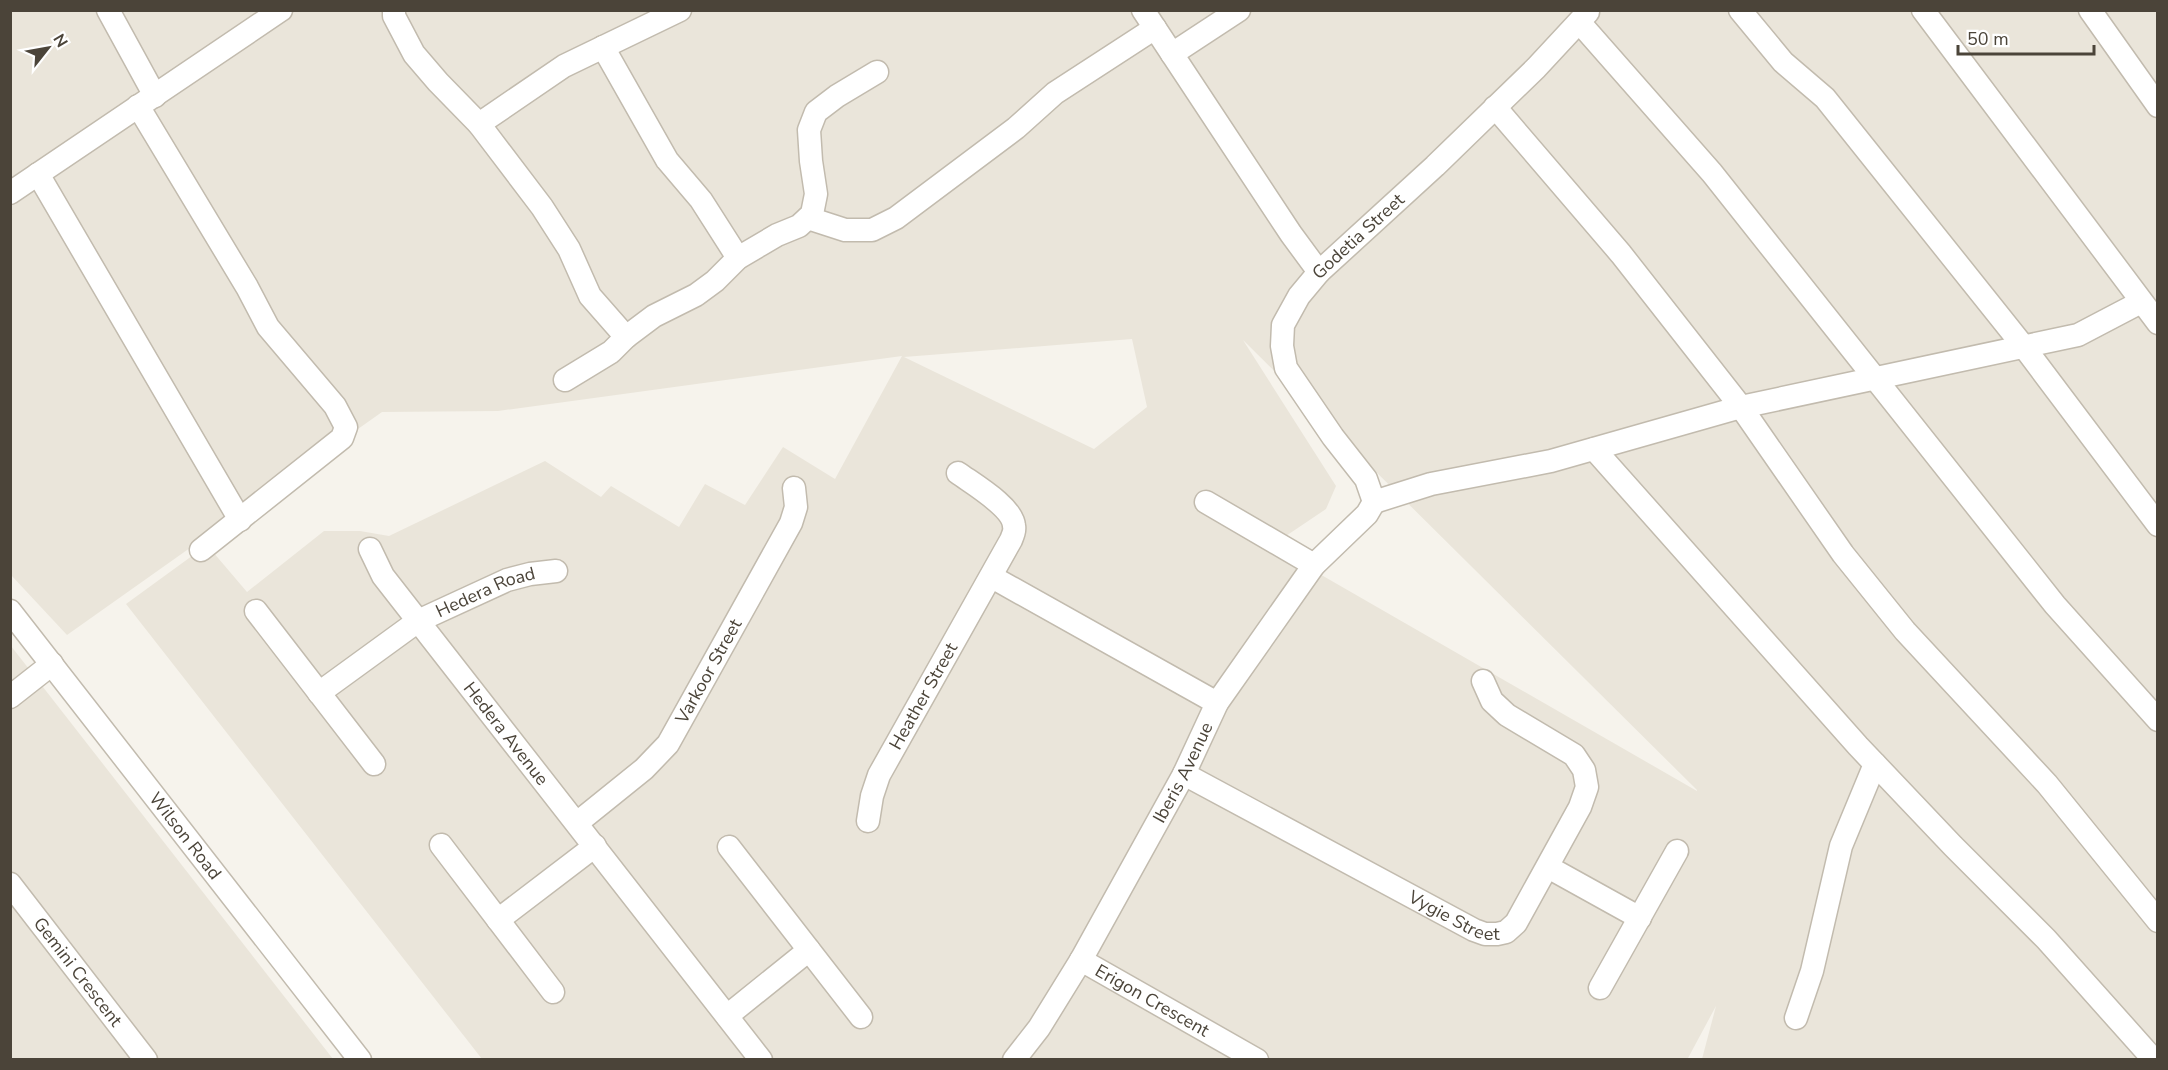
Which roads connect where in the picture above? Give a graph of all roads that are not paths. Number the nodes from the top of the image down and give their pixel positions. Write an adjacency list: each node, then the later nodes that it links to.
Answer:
1 (281, 10): 14 (street)
2 (394, 10): 17 (street)
3 (680, 10): 11 (street)
4 (1239, 10): 12 (street)
5 (1740, 10): 26 (street)
6 (1923, 10): 23 (street)
7 (2090, 10): 15 (street)
8 (117, 14): 14 (street)
9 (1585, 17): 16 (street, Godetia Street); 28 (street)
10 (1149, 19): 12 (street); 20 (street)
11 (603, 47): 17 (street); 21 (street)
12 (1172, 54): 22 (street)
13 (877, 72): 20 (street)
14 (147, 101): 18 (street); 35 (street)
15 (2157, 106)
16 (1495, 108): 22 (street, Godetia Street); 29 (street)
17 (479, 124): 25 (street)
18 (38, 174): 19 (street); 35 (street)
19 (10, 193)
20 (808, 218): 21 (street)
21 (738, 258): 25 (street)
22 (1319, 272): 34 (street, Godetia Street)
23 (2141, 302): 24 (street); 26 (street)
24 (2157, 323)
25 (626, 337): 27 (street)
26 (2024, 347): 28 (street); 36 (street)
27 (565, 380)
28 (1876, 380): 29 (street); 50 (street)
29 (1741, 407): 30 (street); 64 (street)
30 (1594, 449): 34 (street); 52 (street)
31 (958, 474): 41 (street, Heather Street)
32 (794, 488): 55 (street, Varkoor Street)
33 (1206, 502): 39 (street)
34 (1374, 502): 39 (street, Iberis Avenue)
35 (240, 520): 38 (street)
36 (2157, 525)
37 (370, 549): 44 (street, Hedera Avenue)
38 (201, 550)
39 (1314, 565): 49 (street, Iberis Avenue)
40 (556, 571): 44 (street, Hedera Road)
41 (992, 577): 49 (street); 54 (street, Heather Street)
42 (256, 610): 47 (street)
43 (10, 611): 45 (street, Wilson Road)
44 (418, 621): 47 (street); 55 (street, Hedera Avenue)
45 (52, 664): 48 (street); 73 (street, Wilson Road)
46 (1483, 681): 60 (street, Vygie Street)
47 (319, 693): 51 (street)
48 (10, 697)
49 (1217, 703): 53 (street, Iberis Avenue)
50 (2157, 720)
51 (374, 764)
52 (1875, 764): 71 (street); 77 (street)
53 (1184, 774): 60 (street, Vygie Street); 66 (street, Iberis Avenue)
54 (868, 821)
55 (577, 823): 57 (street, Hedera Avenue)
56 (441, 845): 63 (street)
57 (595, 846): 63 (street); 69 (street, Hedera Avenue)
58 (729, 847): 65 (street)
59 (1677, 850): 62 (street)
60 (1548, 867): 62 (street)
61 (10, 884): 72 (street, Gemini Crescent)
62 (1640, 918): 67 (street)
63 (498, 920): 68 (street)
64 (2157, 921)
65 (809, 950): 69 (street); 70 (street)
66 (1081, 960): 75 (street, Iberis Avenue); 76 (street, Erigon Crescent)
67 (1600, 988)
68 (553, 992)
69 (727, 1016): 74 (street, Hedera Avenue)
70 (861, 1017)
71 (1796, 1018)
72 (147, 1059)
73 (360, 1059)
74 (761, 1059)
75 (1014, 1059)
76 (1257, 1059)
77 (2154, 1059)

